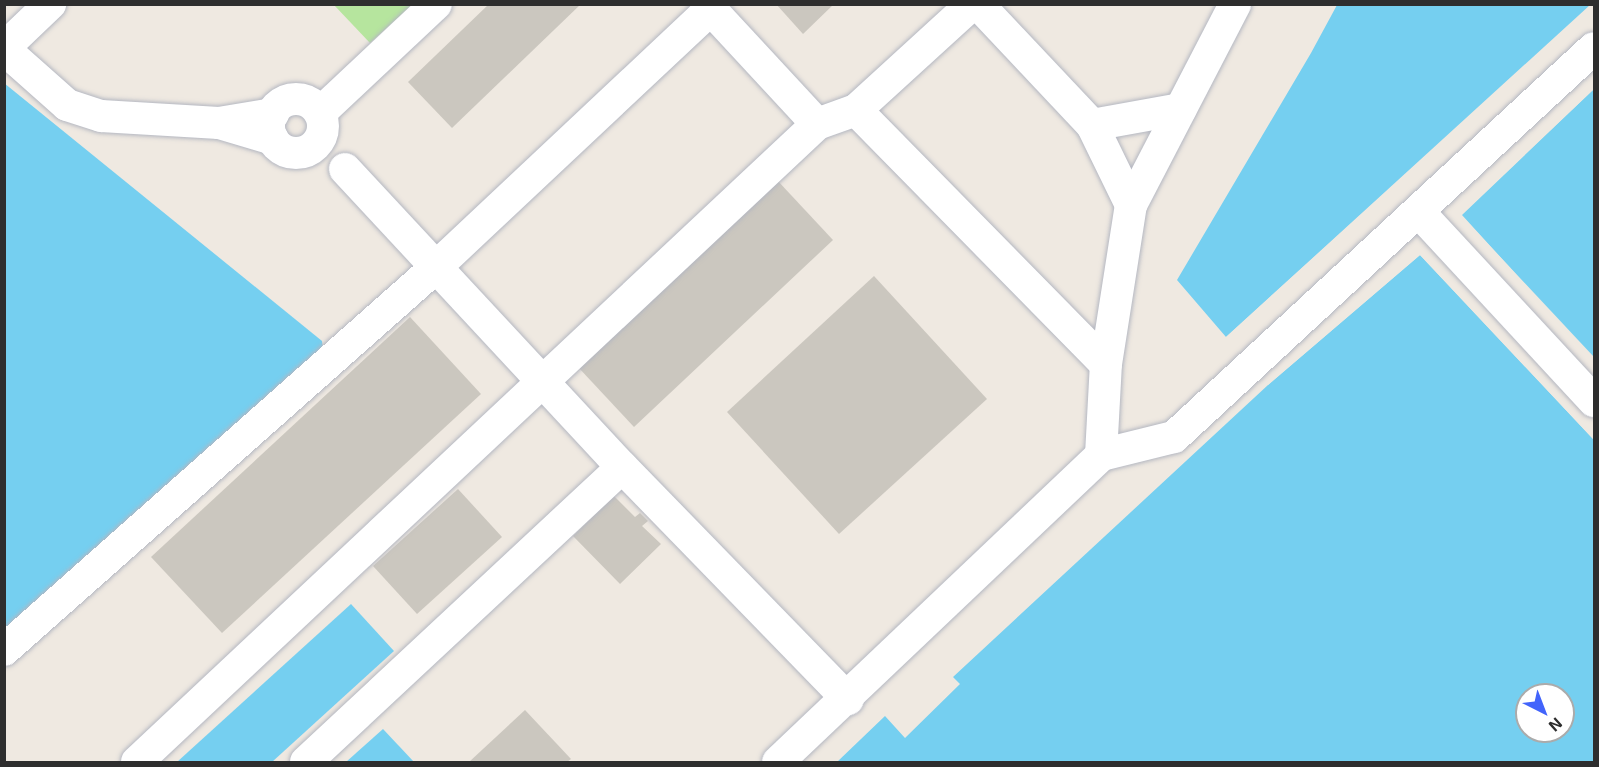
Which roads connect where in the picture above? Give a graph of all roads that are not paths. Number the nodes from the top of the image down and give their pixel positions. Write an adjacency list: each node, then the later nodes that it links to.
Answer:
1 (436, 4): 14 (lane)
2 (972, 4): 10 (lane)
3 (978, 4): 12 (lane)
4 (1235, 4): 9 (lane)
5 (709, 7): 11 (lane); 17 (lane)
6 (32, 10): 8 (lane)
7 (1594, 48): 16 (lane)
8 (4, 49): 13 (lane)
9 (1181, 109): 12 (lane); 15 (lane)
10 (856, 110): 11 (lane); 18 (lane)
11 (817, 124): 19 (lane)
12 (1092, 125): 15 (lane)
13 (273, 126): 14 (lane); 14 (lane)
14 (317, 132): 17 (lane)
15 (1131, 205): 18 (lane)
16 (1419, 212): 20 (lane); 21 (lane)
17 (435, 268): 19 (lane); 23 (lane)
18 (1106, 364): 21 (lane)
19 (544, 380): 22 (lane); 25 (lane)
20 (1594, 401)
21 (1101, 455): 24 (lane)
22 (622, 467): 24 (lane); 26 (lane)
23 (4, 650)
24 (848, 699): 27 (lane)
25 (137, 762)
26 (306, 762)
27 (778, 762)

